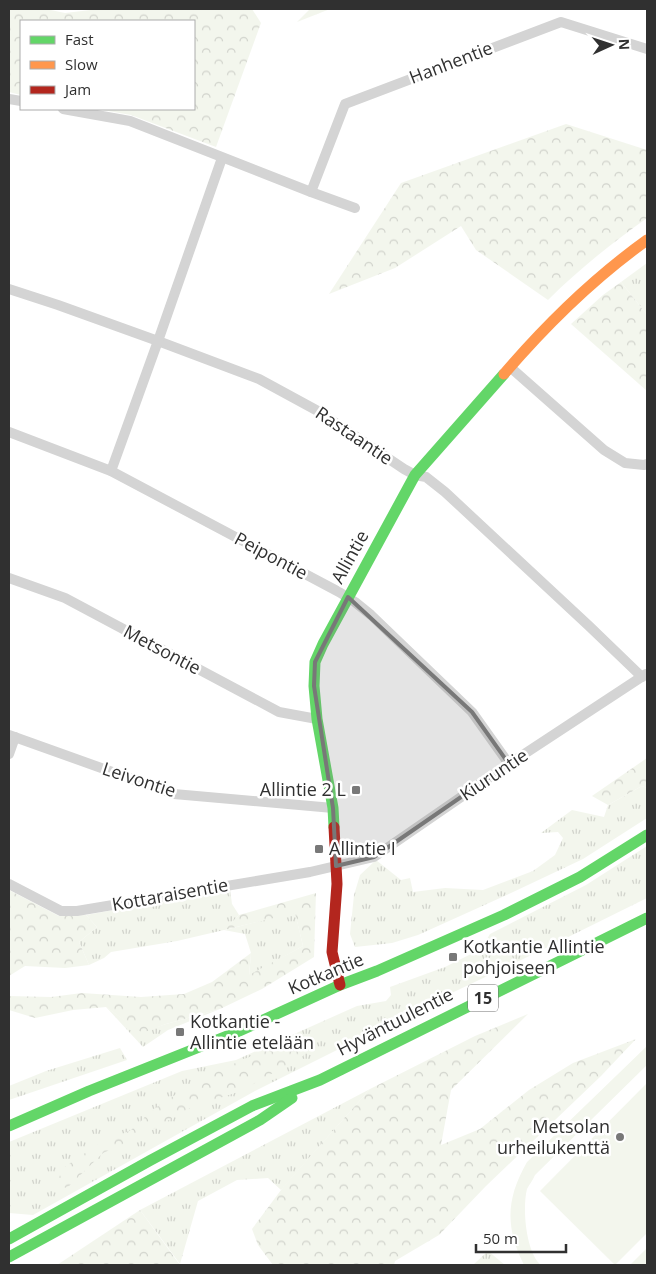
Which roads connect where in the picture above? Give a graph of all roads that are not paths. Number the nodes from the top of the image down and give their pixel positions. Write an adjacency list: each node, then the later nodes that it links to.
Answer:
1 (647, 49): 4 (street, Hanhentie)
2 (69, 110): 3 (street)
3 (222, 158): 4 (street); 8 (street)
4 (311, 192): 5 (street)
5 (355, 208)
6 (647, 240): 9 (main road, Allintie)
7 (9, 290): 8 (street, Rastaantie)
8 (158, 341): 12 (street); 13 (street, Rastaantie)
9 (510, 367): 11 (street); 13 (main road, Allintie)
10 (9, 432): 12 (street, Peipontie)
11 (647, 464)
12 (111, 471): 15 (street, Peipontie)
13 (415, 475): 15 (main road, Allintie); 16 (street, Rastaantie)
14 (9, 578): 17 (street, Metsontie)
15 (348, 598): 17 (main road, Allintie); 20 (street, Peipontie)
16 (644, 675): 20 (street, Kiuruntie)
17 (317, 719): 21 (main road, Allintie)
18 (12, 736): 19 (street); 21 (street, Leivontie)
19 (9, 754)
20 (509, 764): 23 (street, Kiuruntie)
21 (333, 808): 23 (main road, Allintie)
22 (647, 835): 26 (main road, Kotkantie)
23 (336, 866): 24 (street, Kottaraisentie); 26 (main road, Allintie)
24 (9, 884)
25 (647, 918): 27 (main road, Hyväntuulentie / 15)
26 (340, 985): 28 (main road, Kotkantie)
27 (320, 1080): 29 (main road, Hyväntuulentie / 15); 30 (main road, Hyväntuulentie / 15)
28 (9, 1126)
29 (9, 1238)
30 (9, 1257)

